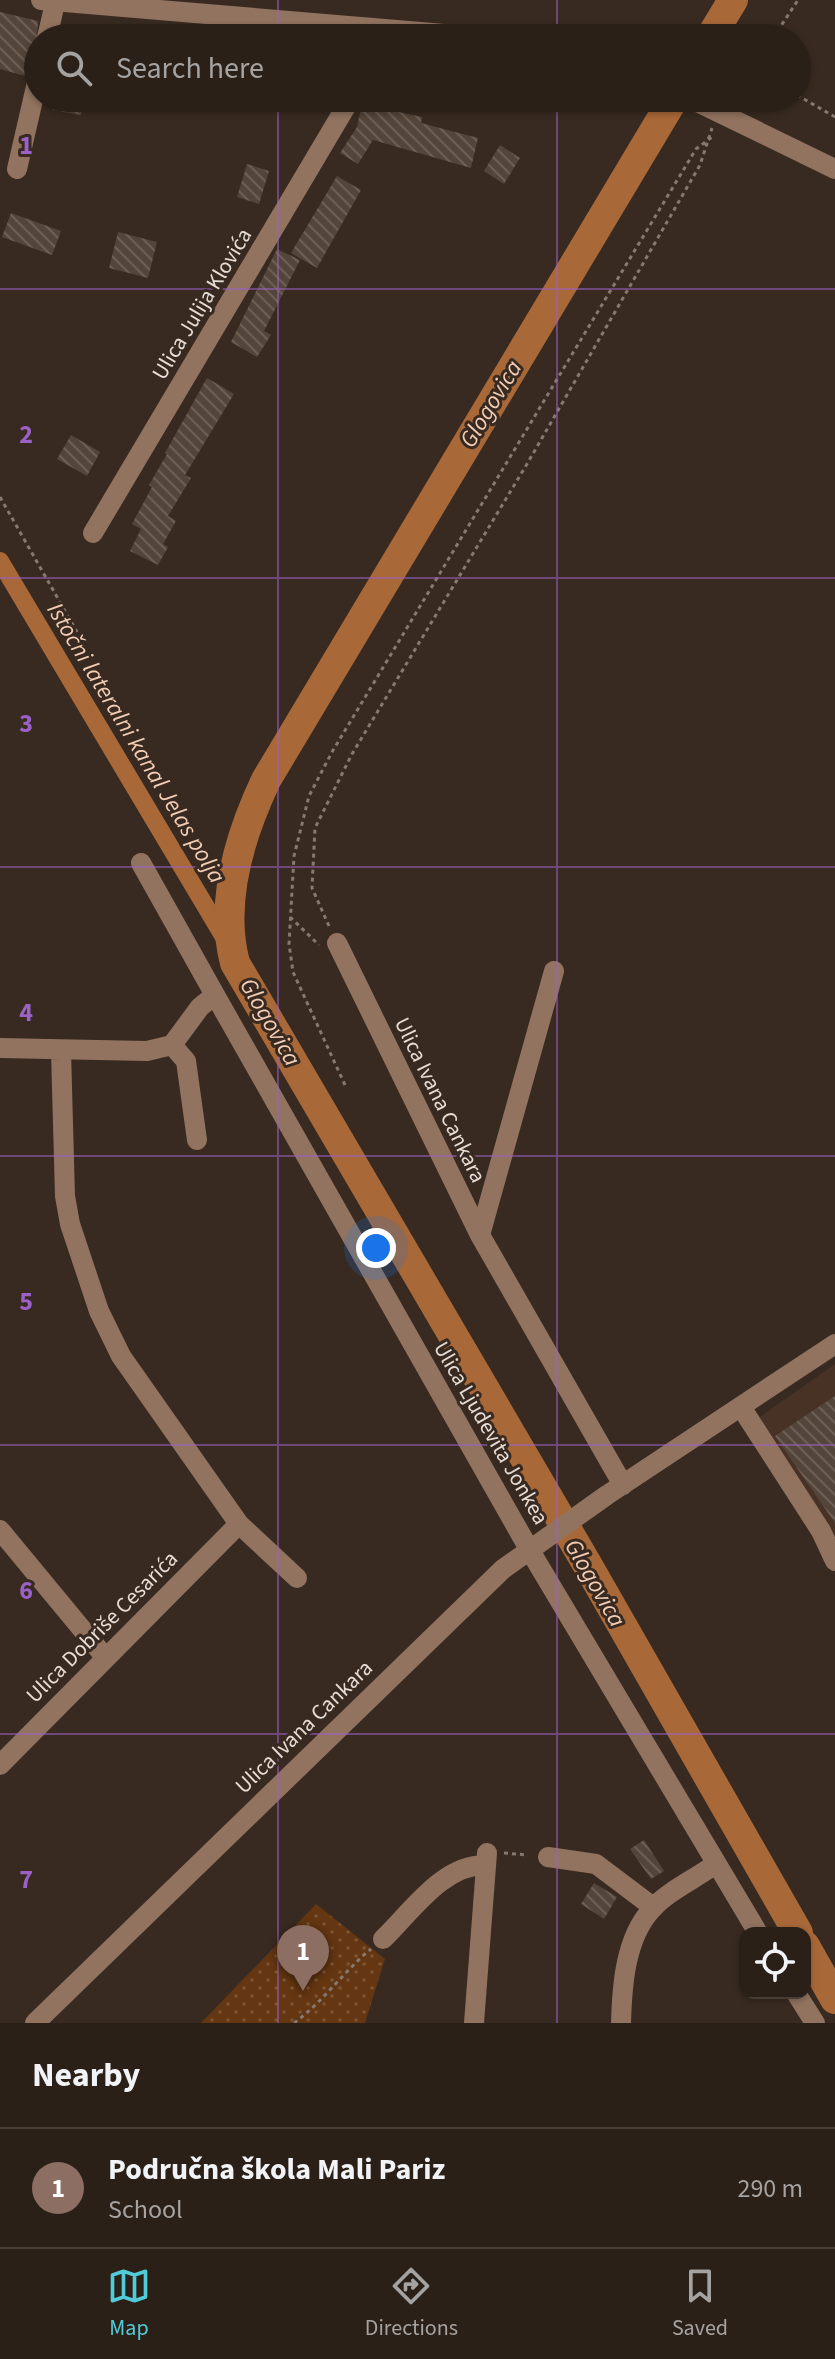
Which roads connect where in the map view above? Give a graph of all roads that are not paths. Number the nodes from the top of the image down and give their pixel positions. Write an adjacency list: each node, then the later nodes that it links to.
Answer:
1 (48, 2): 2 (street); 3 (street)
2 (142, 4): 4 (street)
3 (47, 24)
4 (301, 24)
5 (30, 112): 8 (street)
6 (343, 112): 10 (street, Ulica Julija Klovića)
7 (717, 112): 9 (street)
8 (17, 169)
9 (835, 169)
10 (93, 533)
11 (141, 863): 14 (street, Ulica Ljudevita Jonkea)
12 (337, 943): 19 (street, Ulica Ivana Cankara)
13 (554, 971): 19 (street)
14 (215, 995): 15 (street); 25 (street, Ulica Ljudevita Jonkea)
15 (172, 1045): 17 (street); 18 (street)
16 (0, 1048): 17 (street)
17 (61, 1051): 23 (street)
18 (197, 1140)
19 (480, 1235): 22 (street, Ulica Ivana Cankara)
20 (835, 1344): 21 (street, Ulica Ivana Cankara)
21 (741, 1407): 22 (street, Ulica Ivana Cankara); 26 (street)
22 (615, 1490): 25 (street, Ulica Ivana Cankara)
23 (239, 1524): 27 (street); 28 (street, Ulica Dobriše Cesarića)
24 (0, 1530): 28 (street)
25 (535, 1545): 31 (street, Ulica Ljudevita Jonkea); 36 (street, Ulica Ivana Cankara)
26 (835, 1561)
27 (297, 1578)
28 (105, 1657): 29 (street, Ulica Dobriše Cesarića)
29 (0, 1765)
30 (548, 1857): 32 (street)
31 (714, 1865): 32 (street); 33 (street, Ulica Ljudevita Jonkea)
32 (653, 1907): 38 (street)
33 (754, 1927)
34 (383, 1939): 37 (street)
35 (800, 1999): 39 (street)
36 (35, 2023)
37 (474, 2023)
38 (621, 2023)
39 (815, 2023)

